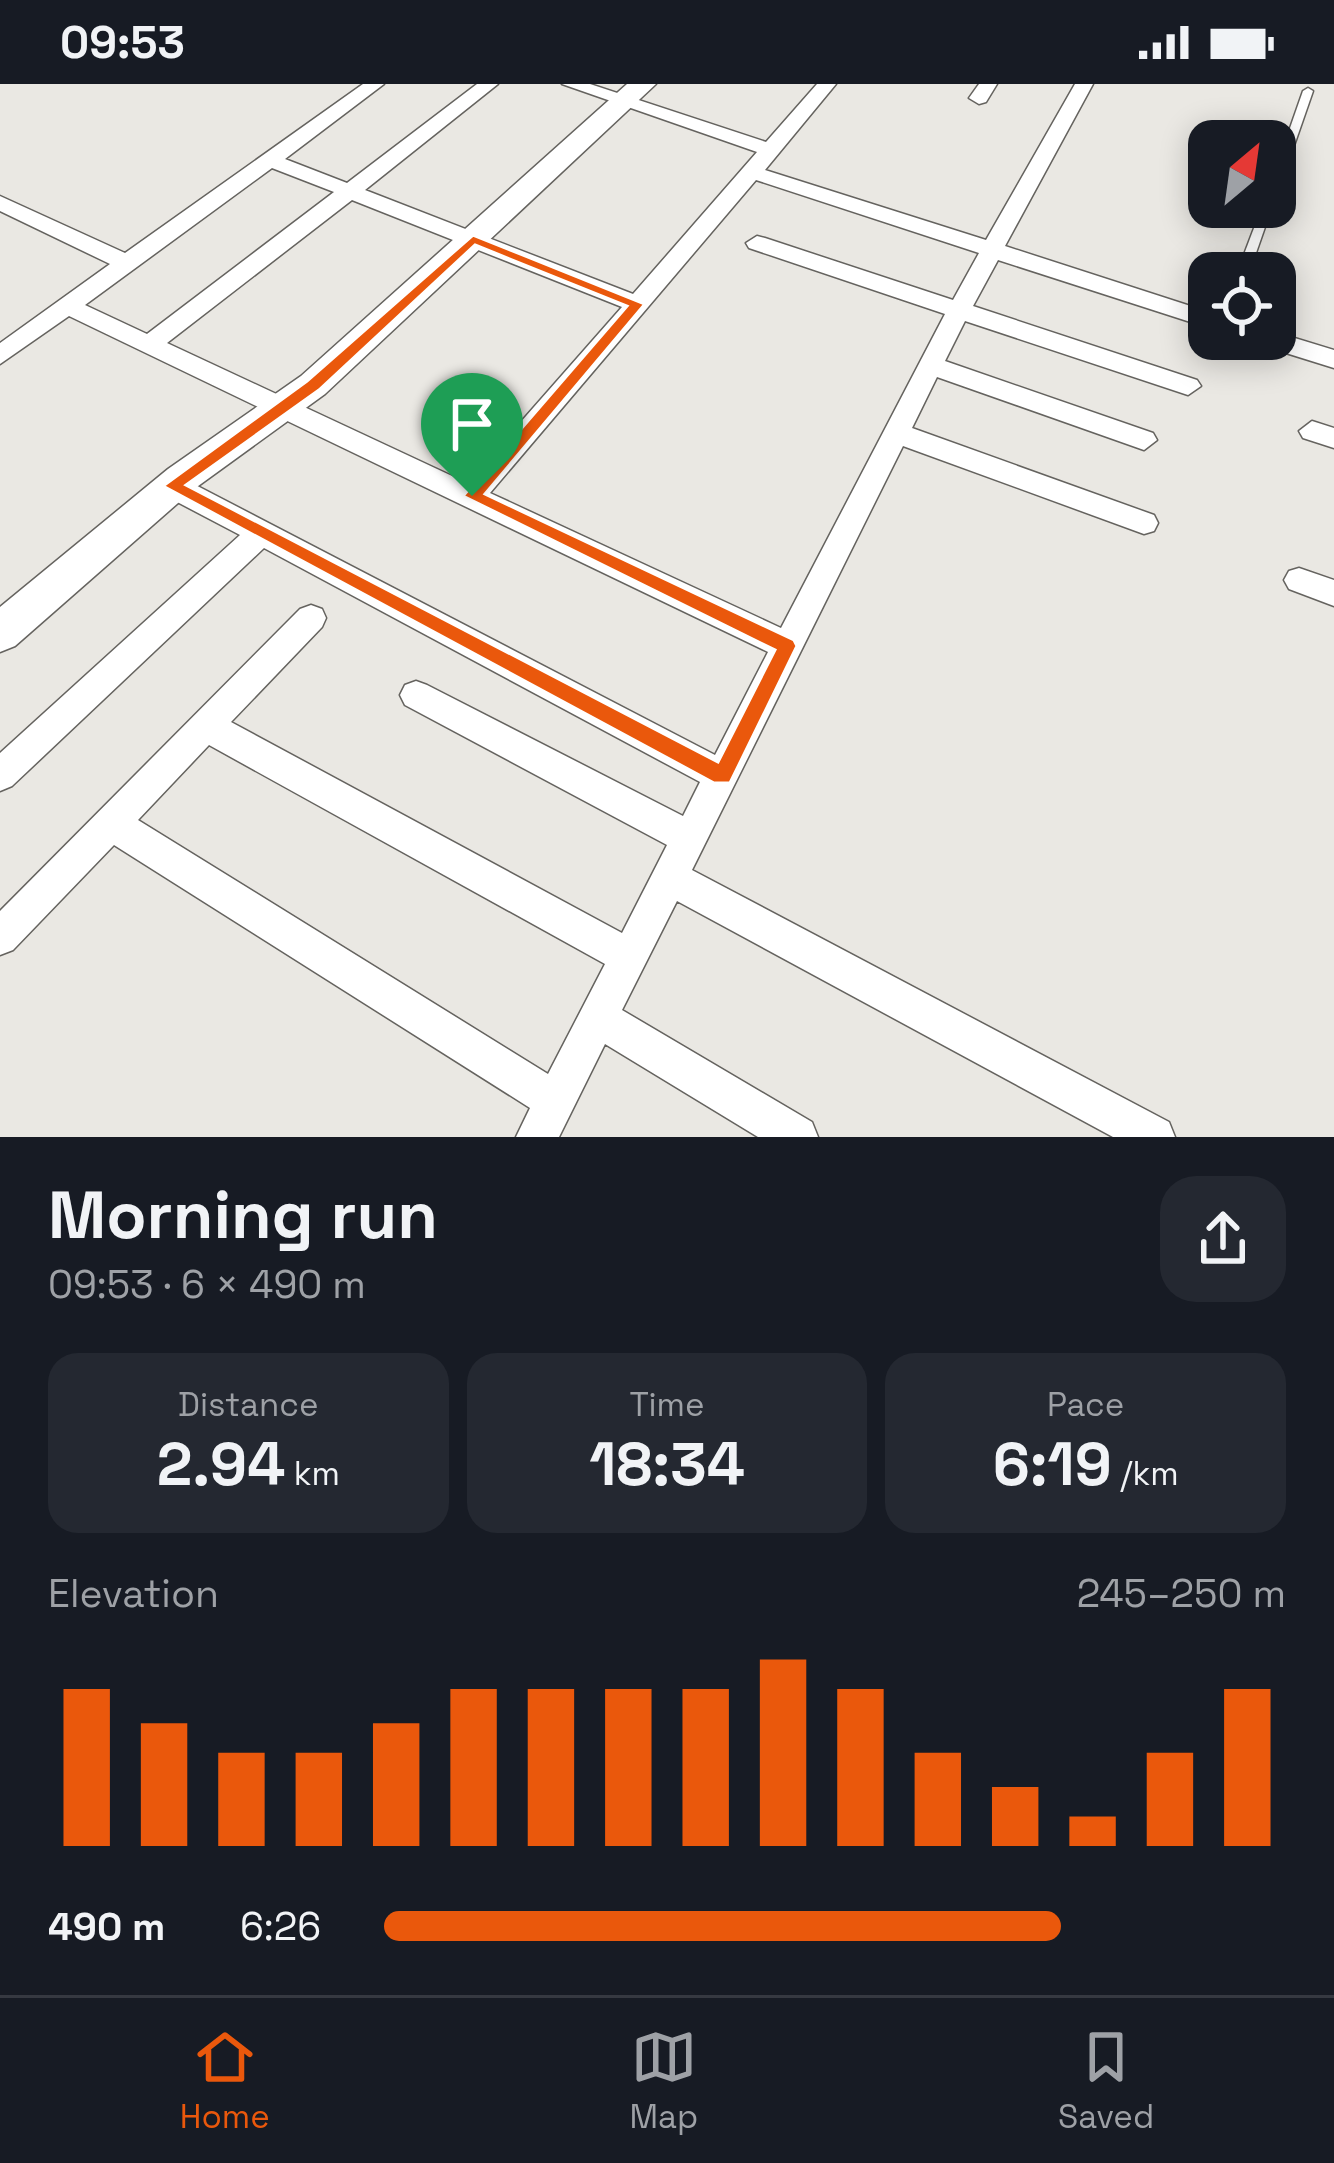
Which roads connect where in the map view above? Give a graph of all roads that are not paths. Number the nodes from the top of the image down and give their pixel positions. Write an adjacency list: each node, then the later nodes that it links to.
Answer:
1 (375, 84): 10 (street)
2 (489, 84): 12 (street)
3 (571, 84): 7 (street)
4 (827, 84): 9 (street)
5 (1084, 84): 16 (street)
6 (1308, 91): 8 (lane)
7 (634, 93): 9 (street); 14 (street)
8 (1296, 126)
9 (770, 150): 11 (street)
10 (273, 161): 12 (street); 17 (street)
11 (751, 172): 16 (street); 18 (street)
12 (349, 191): 14 (street); 22 (street)
13 (0, 203): 17 (street)
14 (473, 239): 18 (street); 28 (street)
15 (757, 243): 20 (street)
16 (991, 248): 20 (street); 21 (street)
17 (128, 263): 19 (street)
18 (637, 304): 32 (street)
19 (67, 306): 22 (street); 24 (street)
20 (958, 310): 26 (street); 27 (street)
21 (1188, 313)
22 (150, 344): 28 (street)
23 (1296, 347): 25 (street)
24 (0, 355)
25 (1334, 359)
26 (930, 365): 29 (street); 30 (street)
27 (1188, 386)
28 (286, 407): 31 (street); 32 (street)
29 (896, 433): 33 (street); 39 (street)
30 (1144, 440)
31 (172, 486): 34 (street); 38 (street)
32 (472, 496): 39 (street)
33 (1144, 523)
34 (261, 533): 42 (street); 43 (street)
35 (1299, 580): 36 (street)
36 (1334, 592)
37 (311, 618): 41 (street)
38 (0, 633)
39 (787, 646): 43 (street)
40 (416, 695): 45 (street)
41 (206, 725): 44 (street); 48 (street)
42 (0, 775)
43 (722, 776): 45 (street)
44 (111, 823): 47 (street); 50 (street)
45 (691, 839): 46 (street)
46 (671, 878): 48 (street); 53 (street)
47 (0, 937)
48 (629, 957): 49 (street)
49 (598, 1018): 50 (street); 52 (street)
50 (555, 1101): 51 (street)
51 (537, 1137)
52 (797, 1137)
53 (1154, 1137)

